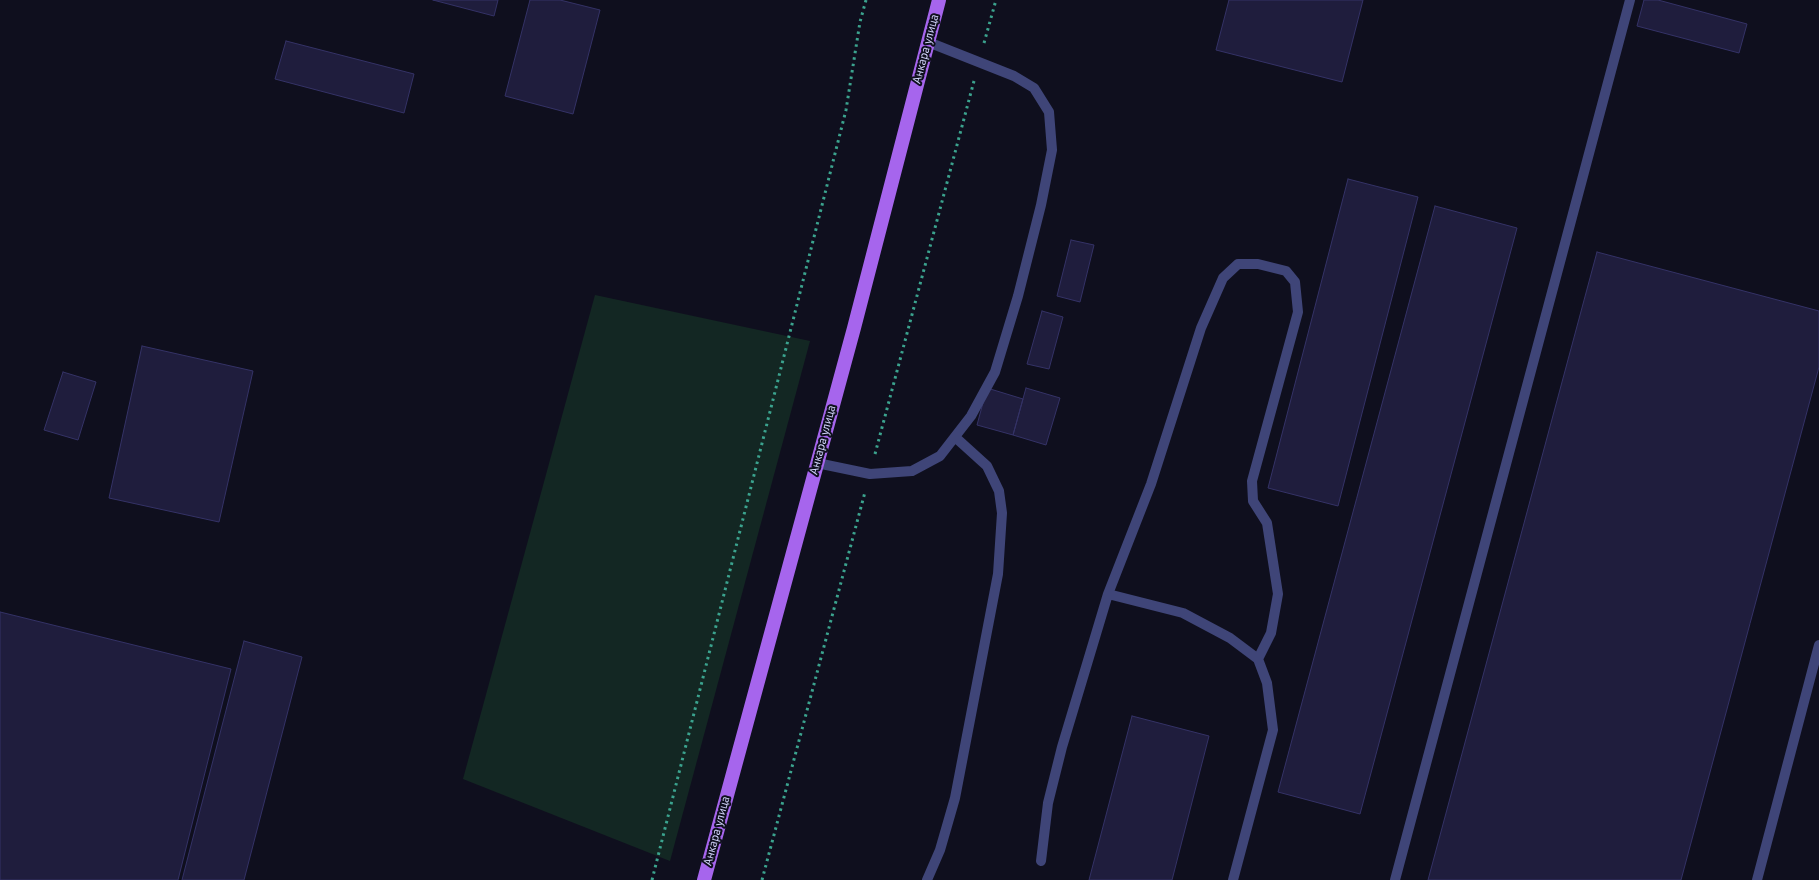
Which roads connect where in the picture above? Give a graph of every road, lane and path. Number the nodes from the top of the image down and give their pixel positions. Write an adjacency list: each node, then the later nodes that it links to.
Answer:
1 (866, 0): 14 (path)
2 (939, 0): 5 (main road, Анкара улица)
3 (996, 0): 6 (path)
4 (1630, 0): 19 (street)
5 (928, 42): 6 (street); 8 (main road, Анкара улица)
6 (979, 63): 7 (street); 9 (path)
7 (955, 437): 9 (street); 17 (street)
8 (817, 463): 9 (street); 15 (main road, Анкара улица)
9 (870, 474): 16 (path)
10 (1108, 594): 12 (street); 12 (street); 13 (street)
11 (1819, 645): 20 (street)
12 (1258, 659): 18 (street)
13 (1041, 862)
14 (652, 880)
15 (704, 880)
16 (762, 880)
17 (927, 880)
18 (1233, 880)
19 (1395, 880)
20 (1757, 880)

